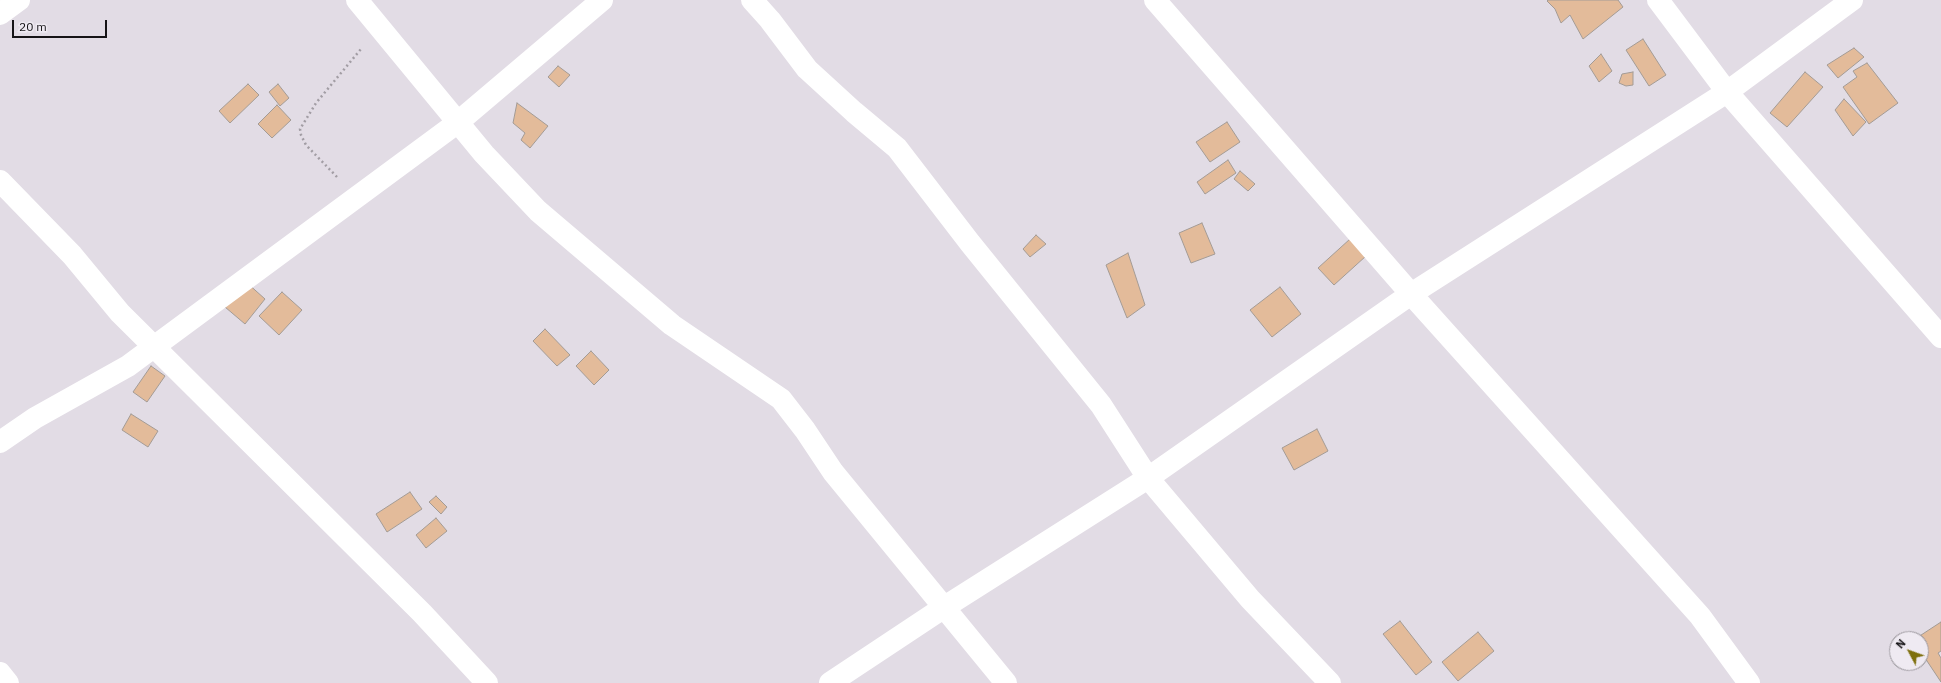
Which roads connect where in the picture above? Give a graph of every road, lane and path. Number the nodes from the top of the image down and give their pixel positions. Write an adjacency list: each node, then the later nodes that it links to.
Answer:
1 (19, 0): 8 (street)
2 (357, 0): 9 (street)
3 (602, 0): 11 (street)
4 (752, 0): 18 (street)
5 (1155, 0): 14 (street)
6 (1658, 0): 10 (street)
7 (1852, 0): 10 (street)
8 (0, 14)
9 (380, 28): 11 (street); 13 (path)
10 (1727, 92): 14 (street); 15 (street)
11 (457, 123): 13 (street); 19 (street)
12 (0, 181): 16 (street)
13 (356, 198): 16 (street)
14 (1411, 294): 18 (street); 26 (street)
15 (1941, 337)
16 (155, 346): 17 (street); 22 (street)
17 (0, 442)
18 (1148, 478): 19 (street); 25 (street)
19 (943, 608): 23 (street); 24 (street)
20 (0, 673): 21 (street)
21 (8, 683)
22 (487, 683)
23 (830, 683)
24 (1006, 683)
25 (1330, 683)
26 (1749, 683)

